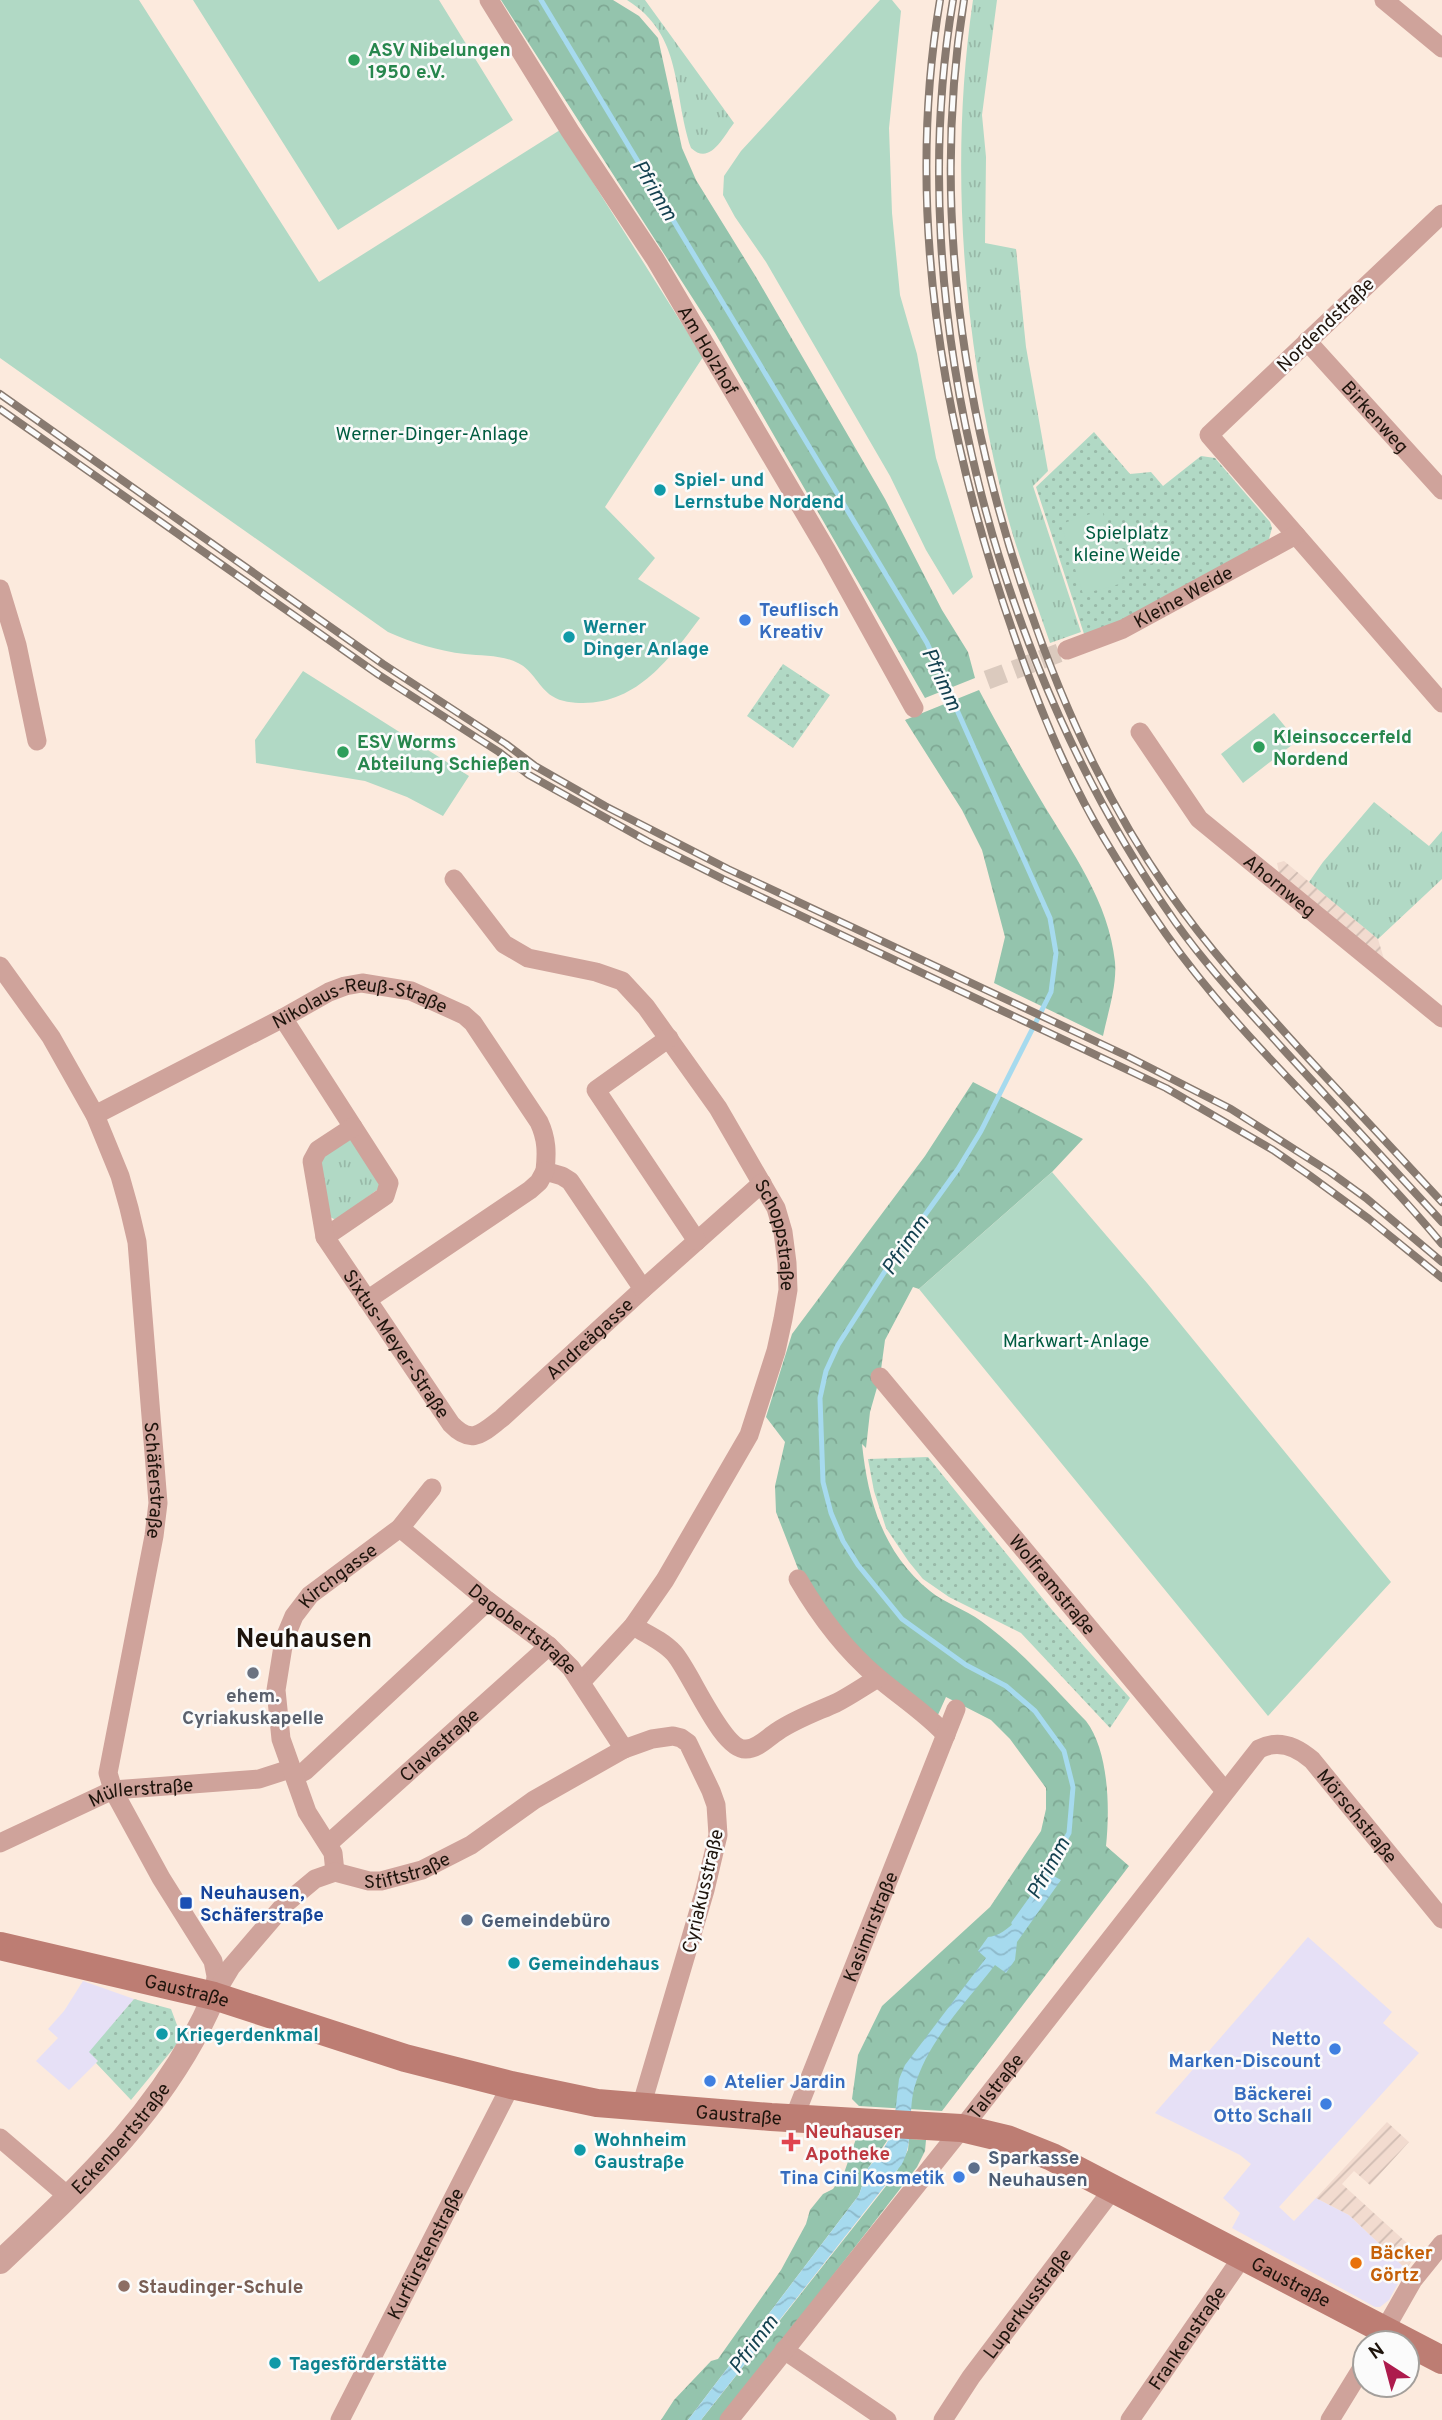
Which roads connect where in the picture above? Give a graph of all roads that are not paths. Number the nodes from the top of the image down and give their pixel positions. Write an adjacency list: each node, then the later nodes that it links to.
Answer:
1 (489, 0): 12 (street, Am Holzhof)
2 (1384, 0): 3 (street)
3 (1442, 48)
4 (1442, 214): 5 (street, Nordendstraße)
5 (1307, 341): 6 (street, Birkenweg); 7 (street, Nordendstraße)
6 (1442, 490)
7 (1296, 534): 10 (street, Kleine Weide); 11 (street)
8 (0, 589): 9 (street)
9 (8, 648): 14 (street)
10 (1067, 650)
11 (1440, 695)
12 (915, 708)
13 (1140, 732): 18 (street, Ahornweg)
14 (37, 741)
15 (454, 879): 19 (street, Schoppstraße)
16 (0, 965): 20 (street, Schäferstraße)
17 (283, 1018): 20 (street, Nikolaus-Reuß-Straße); 21 (street); 22 (street, Nikolaus-Reuß-Straße)
18 (1442, 1018)
19 (669, 1038): 23 (street, Schoppstraße); 25 (street)
20 (94, 1115): 43 (street, Schäferstraße)
21 (353, 1127): 24 (street, Sixtus-Meyer-Straße); 24 (street)
22 (545, 1171): 26 (street); 27 (street)
23 (762, 1183): 25 (street, Andreägasse); 34 (street, Schoppstraße)
24 (325, 1237): 27 (street, Sixtus-Meyer-Straße)
25 (697, 1241): 26 (street, Andreägasse)
26 (643, 1289): 29 (street, Andreägasse)
27 (367, 1300): 29 (street, Sixtus-Meyer-Straße)
28 (880, 1377): 44 (street, Wolframstraße)
29 (480, 1435)
30 (432, 1488): 31 (street)
31 (400, 1528): 33 (street, Dagobertstraße); 42 (street, Kirchgasse)
32 (797, 1579): 36 (street)
33 (488, 1601): 35 (street, Dagobertstraße); 42 (street, Müllerstraße)
34 (633, 1626): 36 (street); 37 (street, Schoppstraße)
35 (549, 1646): 37 (street, Dagobertstraße); 46 (street, Clavastraße)
36 (878, 1678): 39 (street)
37 (582, 1682): 40 (street, Dagobertstraße)
38 (956, 1709): 39 (street, Kasimirstraße)
39 (946, 1735): 53 (street, Kasimirstraße)
40 (624, 1749): 47 (street, Stiftstraße); 52 (street, Cyriakusstraße)
41 (1259, 1749): 44 (street, Talstraße); 48 (street, Mörschstraße)
42 (293, 1773): 43 (street, Müllerstraße); 46 (street, Kirchgasse)
43 (113, 1790): 45 (street, Müllerstraße); 50 (street, Schäferstraße)
44 (1225, 1791): 54 (street, Talstraße)
45 (0, 1843)
46 (328, 1844): 47 (street, Kirchgasse)
47 (335, 1872): 50 (street, Stiftstraße)
48 (1442, 1919)
49 (0, 1946): 50 (main road, Gaustraße)
50 (214, 1996): 51 (main road, Gaustraße); 57 (street, Eckenbertstraße)
51 (511, 2085): 52 (main road, Gaustraße); 67 (street, Kurfürstenstraße)
52 (641, 2107): 53 (main road, Gaustraße)
53 (794, 2118): 54 (main road, Gaustraße)
54 (961, 2128): 56 (main road, Gaustraße); 63 (street, Talstraße)
55 (0, 2138): 57 (street)
56 (1113, 2189): 59 (main road, Gaustraße); 70 (street, Luperkusstraße)
57 (69, 2197): 60 (street, Eckenbertstraße)
58 (1442, 2245): 62 (street)
59 (1243, 2256): 61 (main road, Gaustraße); 71 (street, Frankenstraße)
60 (0, 2262)
61 (1367, 2329)
62 (1385, 2329)
63 (784, 2350): 68 (street, Talstraße); 69 (street)
64 (1421, 2352): 65 (main road, Gaustraße)
65 (1442, 2360)
66 (1351, 2386): 72 (street)
67 (340, 2420)
68 (729, 2420)
69 (887, 2420)
70 (943, 2420)
71 (1130, 2420)
72 (1330, 2420)

